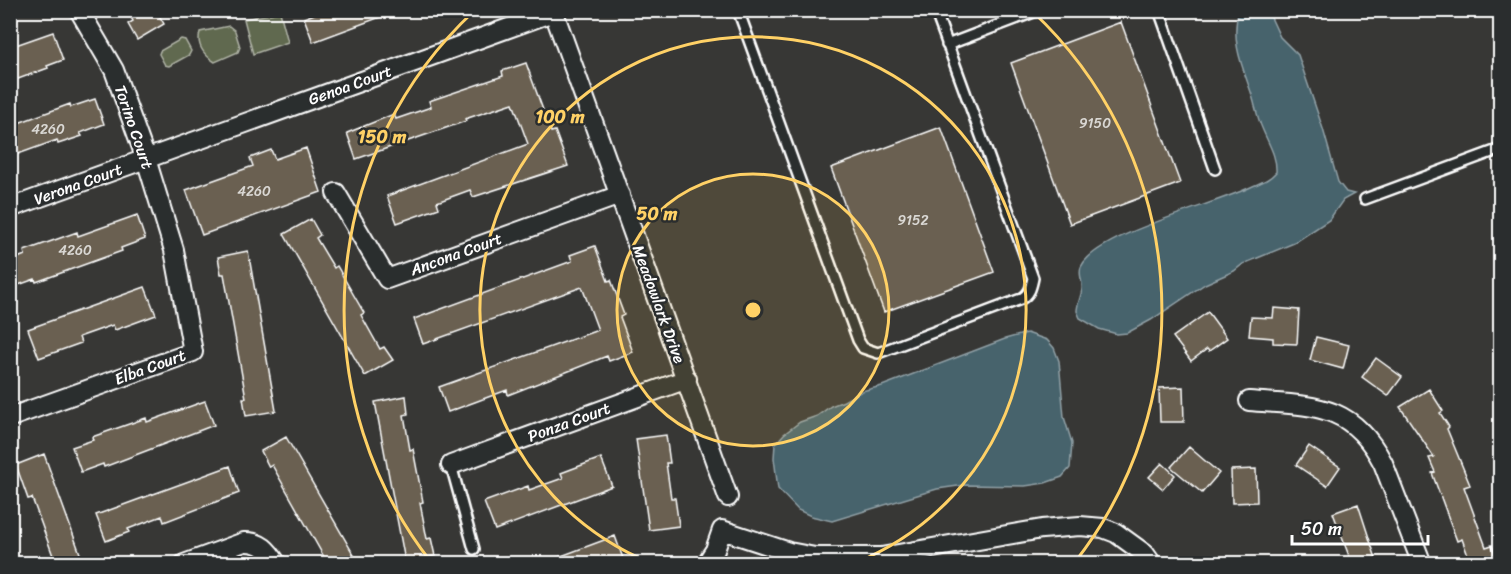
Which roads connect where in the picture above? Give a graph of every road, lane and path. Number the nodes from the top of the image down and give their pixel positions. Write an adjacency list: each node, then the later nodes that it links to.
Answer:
1 (79, 10): 9 (street, Torino Court)
2 (738, 10): 7 (lane)
3 (935, 10): 7 (lane)
4 (1039, 10): 7 (lane)
5 (1159, 10): 10 (lane)
6 (553, 11): 9 (street, Genoa Court); 12 (street, Meadowlark Drive)
7 (947, 45)
8 (1500, 149): 13 (lane)
9 (146, 159): 14 (street, Verona Court); 15 (street, Torino Court)
10 (1215, 169)
11 (336, 193): 12 (street, Ancona Court)
12 (620, 195): 16 (street, Meadowlark Drive)
13 (1365, 199)
14 (10, 208)
15 (174, 250): 18 (street, Elba Court)
16 (687, 379): 19 (street, Ponza Court); 20 (street, Meadowlark Drive)
17 (1249, 402): 27 (street)
18 (11, 417)
19 (451, 465): 21 (lane)
20 (728, 497)
21 (474, 549)
22 (881, 560): 25 (street); 26 (street)
23 (184, 564): 24 (street)
24 (277, 564)
25 (706, 564)
26 (1152, 564)
27 (1422, 564)

